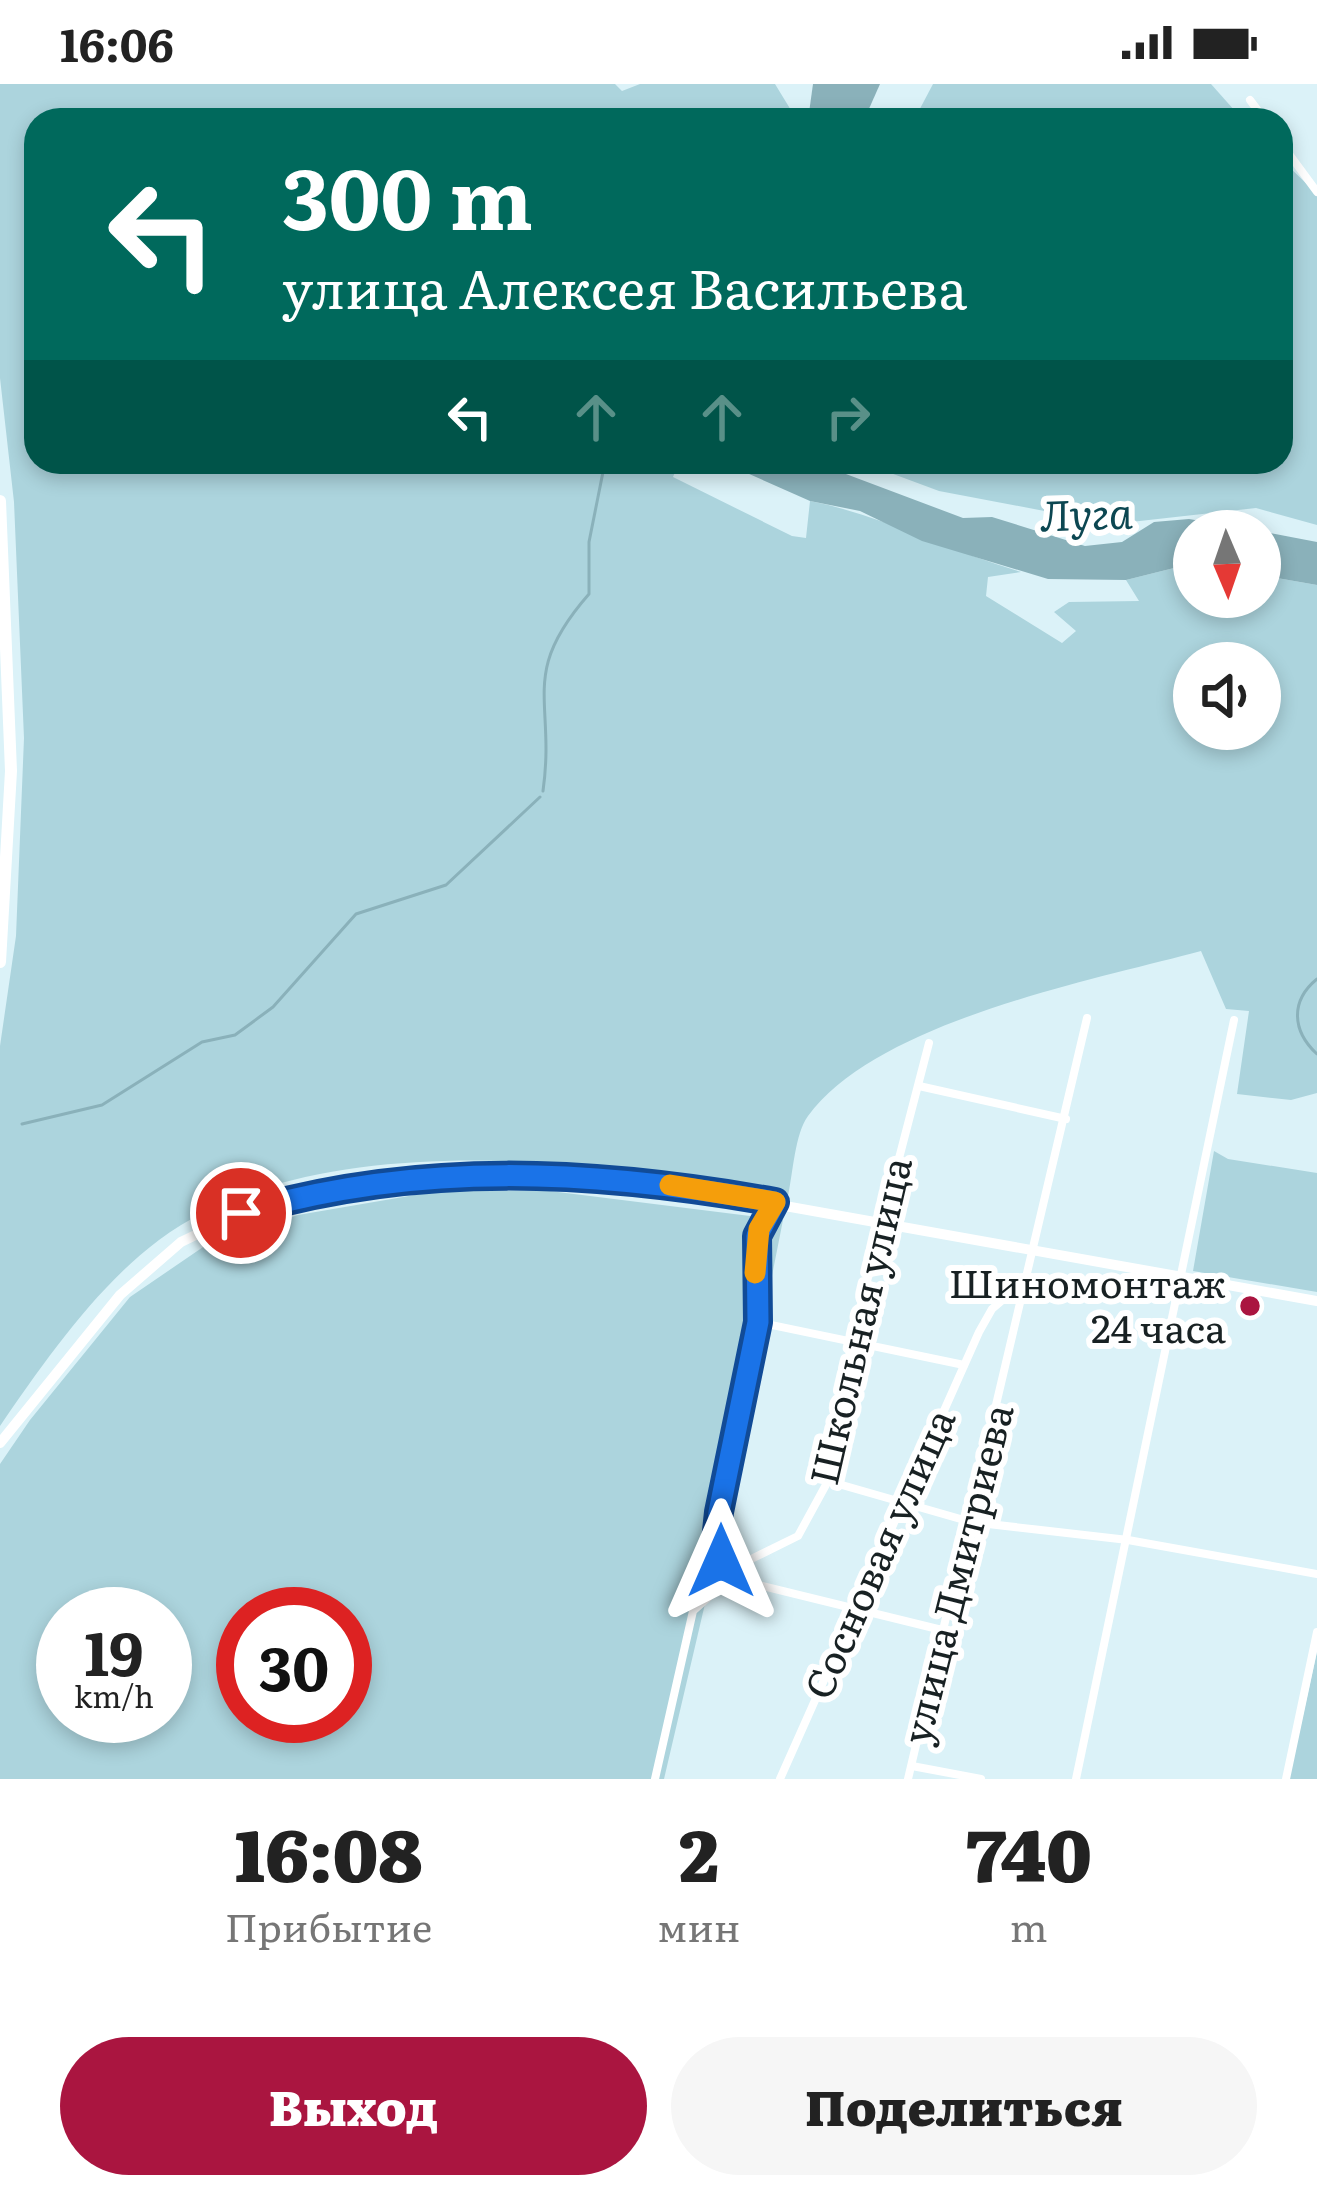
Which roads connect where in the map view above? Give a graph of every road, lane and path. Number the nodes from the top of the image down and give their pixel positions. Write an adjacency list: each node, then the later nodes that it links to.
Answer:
1 (1250, 100): 2 (street)
2 (1256, 108)
3 (1293, 159): 4 (street)
4 (1317, 192)
5 (0, 501): 6 (highway)
6 (0, 962)
7 (1087, 1018): 11 (street, улица Дмитриева)
8 (1234, 1020): 16 (street)
9 (929, 1043): 10 (street, Школьная улица)
10 (919, 1086): 11 (street); 13 (street, Школьная улица)
11 (1066, 1118): 14 (street, улица Дмитриева)
12 (775, 1202): 13 (main road); 18 (street); 21 (main road)
13 (880, 1225): 14 (main road); 19 (street, Школьная улица)
14 (1034, 1253): 15 (street, улица Дмитриева); 16 (main road)
15 (1029, 1277): 20 (street, Сосновая улица); 24 (street, улица Дмитриева)
16 (1183, 1278): 17 (main road); 25 (street)
17 (1317, 1301)
18 (758, 1322): 19 (street); 26 (street)
19 (852, 1340): 20 (street); 22 (street, Школьная улица)
20 (964, 1365): 23 (street, Сосновая улица)
21 (0, 1443)
22 (828, 1481): 23 (street); 27 (street, Школьная улица)
23 (905, 1502): 24 (street); 30 (street, Сосновая улица)
24 (971, 1522): 25 (street); 31 (street, улица Дмитриева)
25 (1128, 1540): 28 (street); 38 (street)
26 (721, 1561): 27 (street); 29 (street)
27 (743, 1563): 29 (street)
28 (1317, 1574)
29 (735, 1579): 30 (street); 34 (street)
30 (855, 1611): 31 (street); 35 (street, Сосновая улица)
31 (946, 1631): 33 (street, улица Дмитриева)
32 (1317, 1632): 39 (street)
33 (911, 1766): 36 (street, улица Дмитриева); 37 (street)
34 (655, 1779)
35 (780, 1779)
36 (908, 1779)
37 (981, 1779)
38 (1076, 1779)
39 (1286, 1779)

